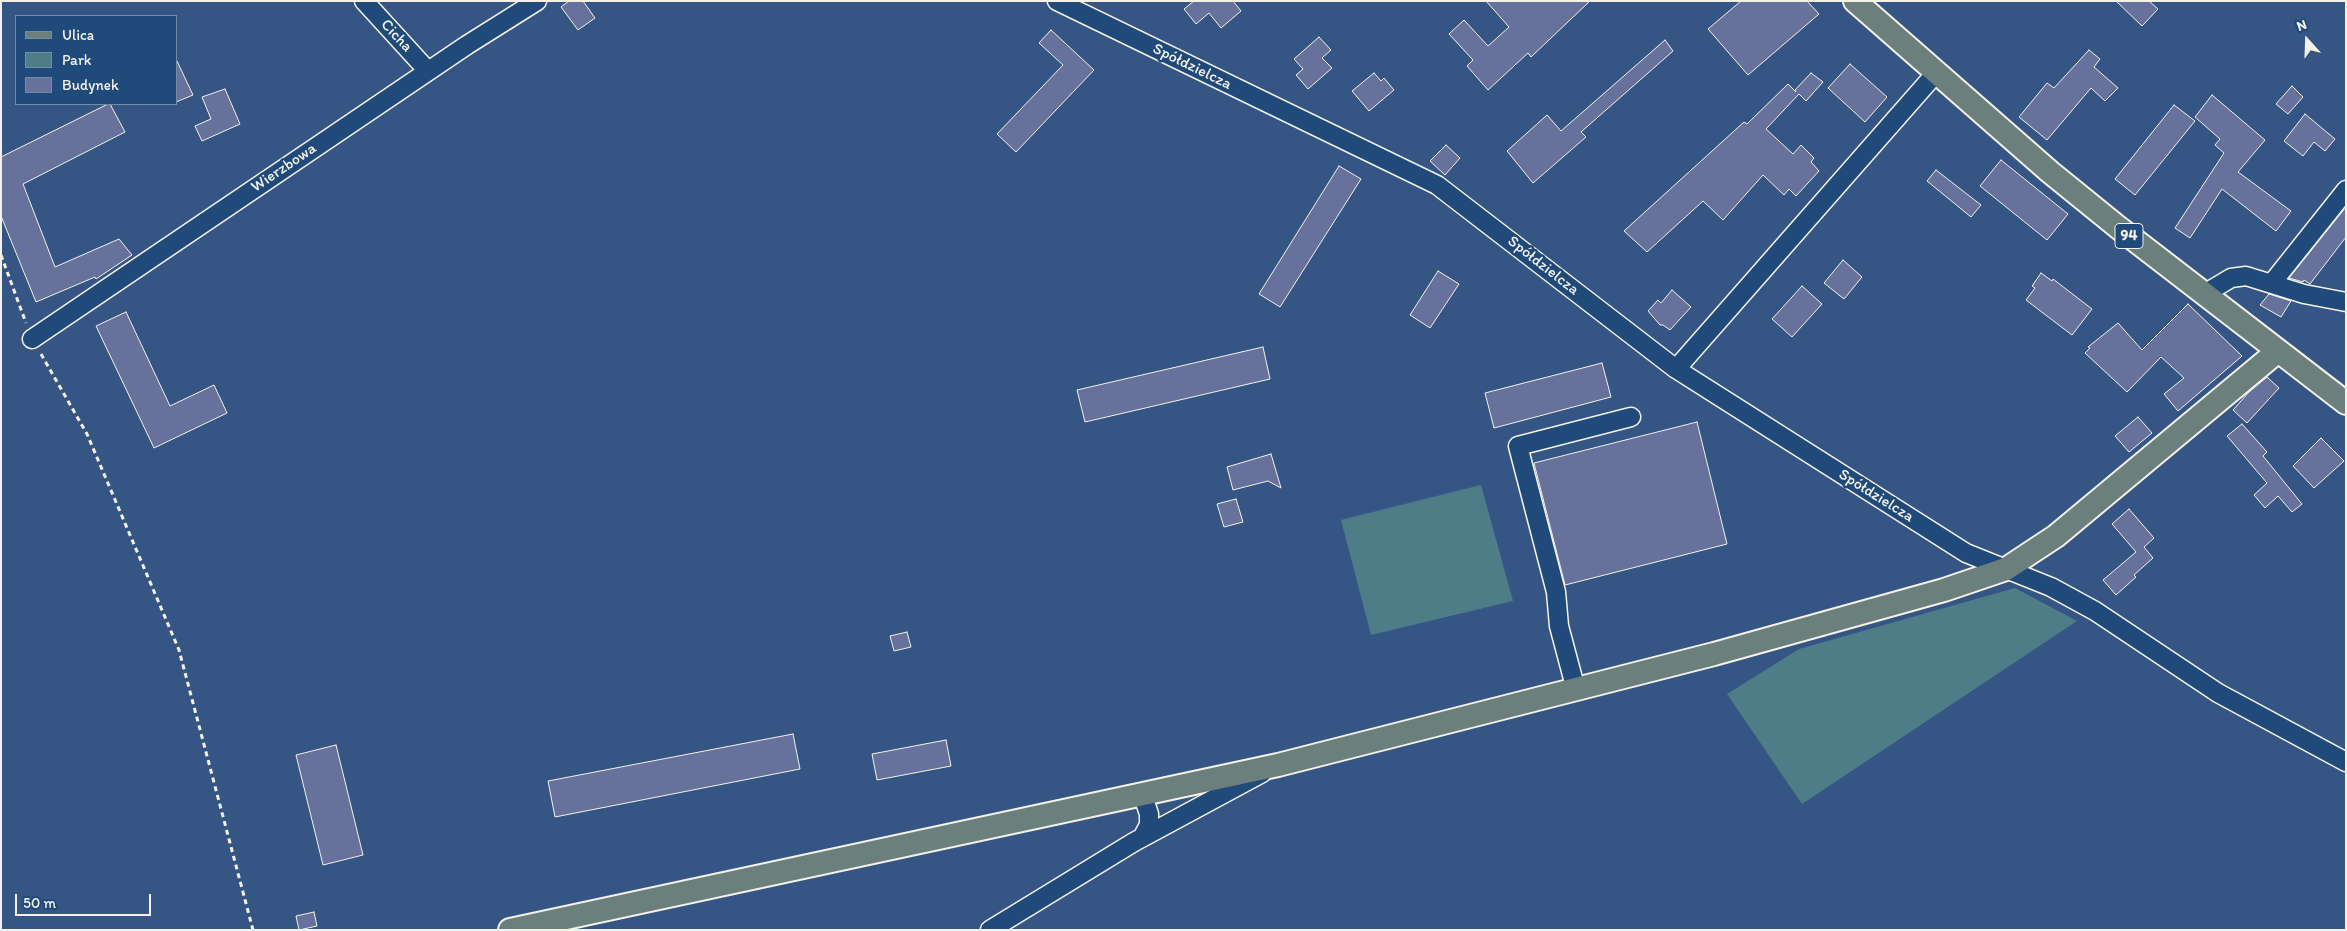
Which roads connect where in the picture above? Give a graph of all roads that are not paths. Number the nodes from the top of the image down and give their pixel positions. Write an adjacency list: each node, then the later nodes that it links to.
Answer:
1 (364, 1): 5 (street, Cicha)
2 (537, 1): 5 (street, Wierzbowa)
3 (1058, 1): 13 (street, Spółdzielcza)
4 (1864, 4): 6 (main road, 94)
5 (428, 71): 11 (street, Wierzbowa)
6 (1936, 73): 9 (main road, 94); 13 (street)
7 (2346, 190): 8 (street)
8 (2272, 283): 9 (street); 10 (street)
9 (2206, 293): 12 (main road, 94)
10 (2346, 302)
11 (32, 339)
12 (2278, 351): 14 (main road, 94); 16 (main road)
13 (1676, 369): 16 (street, Spółdzielcza)
14 (2346, 403)
15 (1631, 417): 17 (street)
16 (2006, 569): 17 (main road); 18 (street, Spółdzielcza)
17 (1576, 690): 19 (main road)
18 (2346, 762)
19 (1278, 765): 20 (main road); 21 (street)
20 (1138, 794): 21 (street); 22 (main road)
21 (1142, 838): 23 (street)
22 (510, 930)
23 (990, 930)

